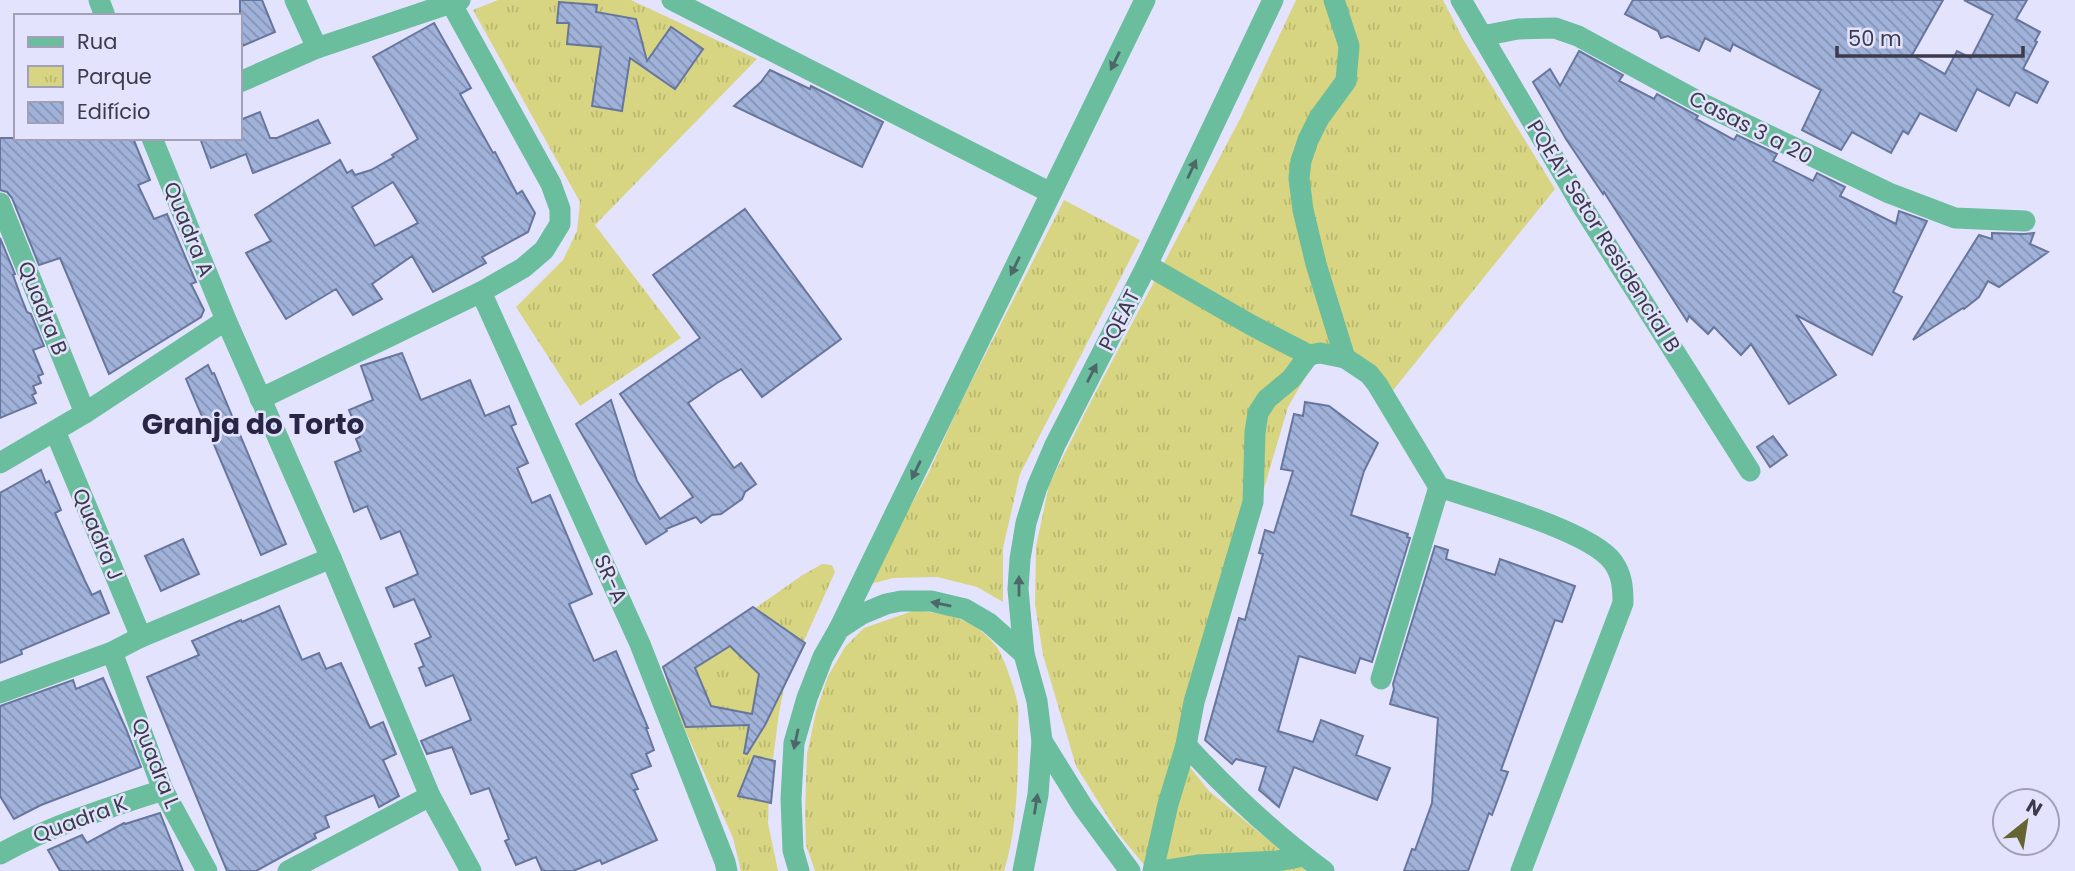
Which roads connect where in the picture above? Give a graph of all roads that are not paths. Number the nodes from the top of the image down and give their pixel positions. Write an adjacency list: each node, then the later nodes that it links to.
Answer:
1 (295, 0): 9 (street)
2 (672, 0): 12 (street)
3 (1145, 0): 12 (street, one-way to 12)
4 (1273, 0): 15 (street, PQEAT, one-way to 4)
5 (1334, 0): 19 (street)
6 (1461, 0): 8 (street, PQEAT Setor Residencial B)
7 (456, 2): 9 (street); 16 (street)
8 (1482, 36): 14 (street, Casas 3 a 20); 24 (street, PQEAT Setor Residencial B)
9 (317, 48): 10 (street)
10 (242, 81)
11 (153, 140): 17 (street, Quadra A)
12 (1051, 194): 27 (street, one-way to 27)
13 (0, 203): 21 (street, Quadra B)
14 (2025, 221)
15 (1147, 265): 18 (street); 30 (street, PQEAT, one-way to 15)
16 (481, 292): 20 (street); 42 (street, SR-A)
17 (226, 320): 20 (street); 21 (street)
18 (1309, 355): 19 (street); 34 (street)
19 (1345, 358): 25 (street)
20 (260, 399): 26 (street)
21 (85, 413): 22 (street)
22 (55, 431): 23 (street); 28 (street, Quadra J)
23 (0, 463)
24 (1750, 471)
25 (1439, 487): 31 (street); 49 (street)
26 (331, 558): 28 (street); 36 (street)
27 (839, 629): 30 (street, one-way to 27); 43 (street, one-way to 43)
28 (141, 637): 29 (street)
29 (112, 652): 32 (street); 35 (street, Quadra L)
30 (1024, 654): 33 (street, PQEAT)
31 (1381, 679)
32 (0, 693)
33 (1041, 741): 44 (street, PQEAT, one-way to 33); 45 (street)
34 (1186, 745): 38 (street); 46 (street)
35 (163, 790): 37 (street, Quadra K); 39 (street, Quadra L)
36 (430, 796): 40 (street); 41 (street)
37 (0, 854)
38 (1304, 856): 47 (street); 48 (street)
39 (207, 871)
40 (288, 871)
41 (471, 871)
42 (727, 871)
43 (799, 871)
44 (1023, 871)
45 (1130, 871)
46 (1153, 871)
47 (1161, 871)
48 (1324, 871)
49 (1521, 871)

